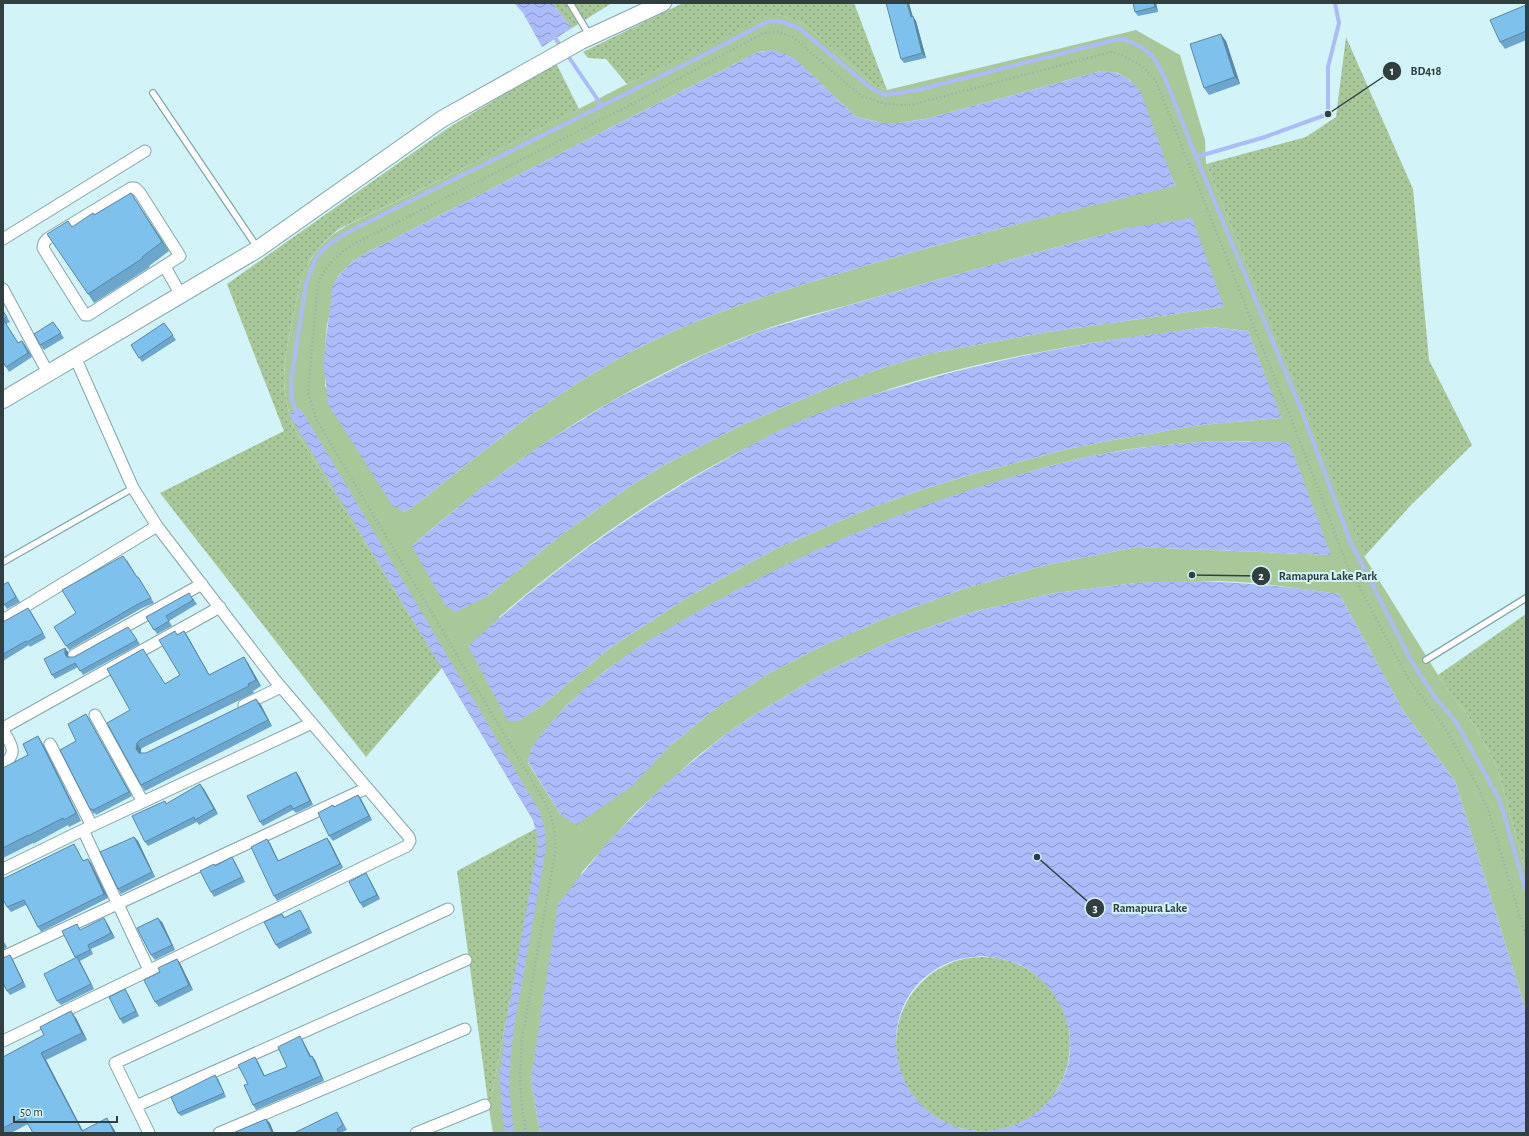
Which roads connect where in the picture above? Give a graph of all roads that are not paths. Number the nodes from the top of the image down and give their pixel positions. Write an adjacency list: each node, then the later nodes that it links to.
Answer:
1 (570, 3): 3 (lane)
2 (663, 3): 3 (main road)
3 (585, 39): 7 (main road)
4 (153, 93): 7 (lane)
5 (145, 152): 6 (street)
6 (3, 239)
7 (258, 249): 10 (main road)
8 (165, 267): 8 (street); 10 (street)
9 (3, 289): 12 (street)
10 (181, 296): 11 (main road)
11 (75, 357): 12 (main road); 14 (street)
12 (48, 373): 13 (main road)
13 (5, 395)
14 (133, 488): 15 (street); 16 (lane)
15 (157, 526): 17 (street); 20 (street)
16 (3, 562)
17 (202, 584): 19 (street); 21 (street)
18 (1526, 598): 22 (lane)
19 (220, 607): 23 (street); 27 (street)
20 (3, 620)
21 (74, 655)
22 (1426, 660)
23 (281, 686): 24 (street); 26 (street)
24 (232, 711)
25 (95, 715): 31 (street)
26 (312, 723): 30 (street); 31 (street)
27 (3, 729): 29 (street)
28 (50, 744): 32 (street)
29 (3, 765)
30 (367, 788): 34 (street); 38 (street)
31 (143, 802): 32 (street)
32 (87, 828): 33 (street); 34 (street)
33 (3, 869)
34 (118, 903): 36 (street); 38 (street)
35 (448, 908): 41 (street)
36 (3, 957)
37 (466, 960): 41 (street)
38 (149, 970): 40 (street)
39 (465, 1029): 44 (street)
40 (3, 1041)
41 (136, 1106): 43 (street)
42 (485, 1106): 45 (street)
43 (149, 1133)
44 (219, 1133)
45 (416, 1133)

